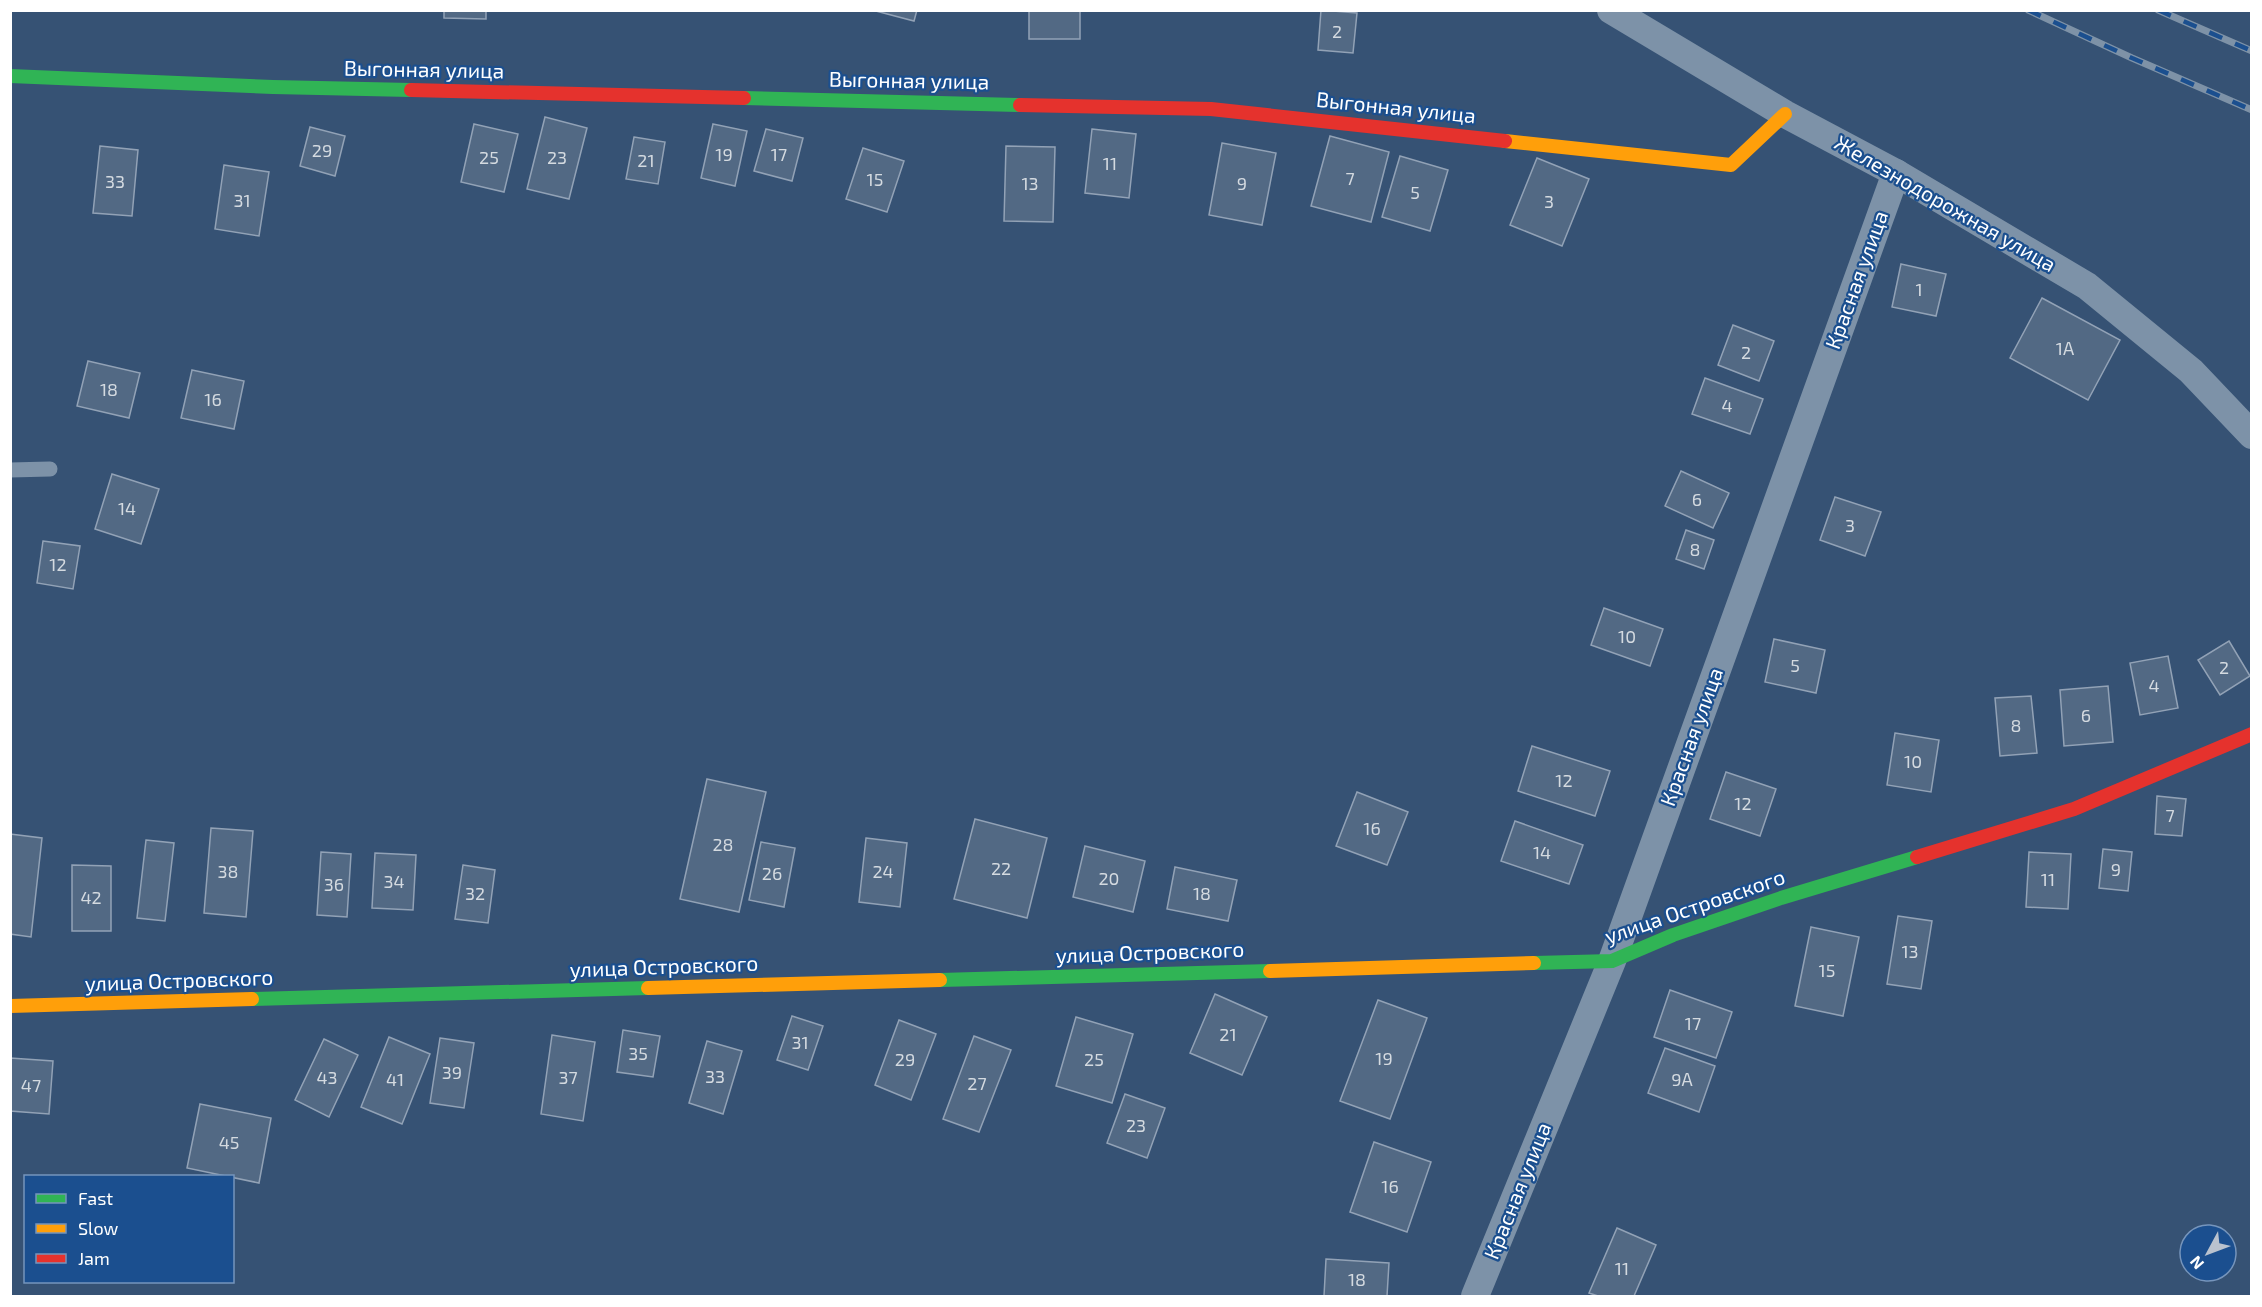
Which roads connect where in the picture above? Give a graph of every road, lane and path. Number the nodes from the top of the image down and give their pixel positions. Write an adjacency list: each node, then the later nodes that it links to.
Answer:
1 (1611, 10): 3 (street, Железнодорожная улица)
2 (10, 76): 3 (street, Выгонная улица)
3 (1785, 114): 4 (street, Железнодорожная улица)
4 (1896, 173): 5 (street, Железнодорожная улица); 9 (street, Красная улица)
5 (2252, 435)
6 (50, 469): 7 (lane)
7 (10, 470)
8 (2252, 734): 9 (street, улица Островского)
9 (1612, 961): 10 (street, улица Островского); 11 (street, Красная улица)
10 (10, 1006)
11 (1475, 1296)

